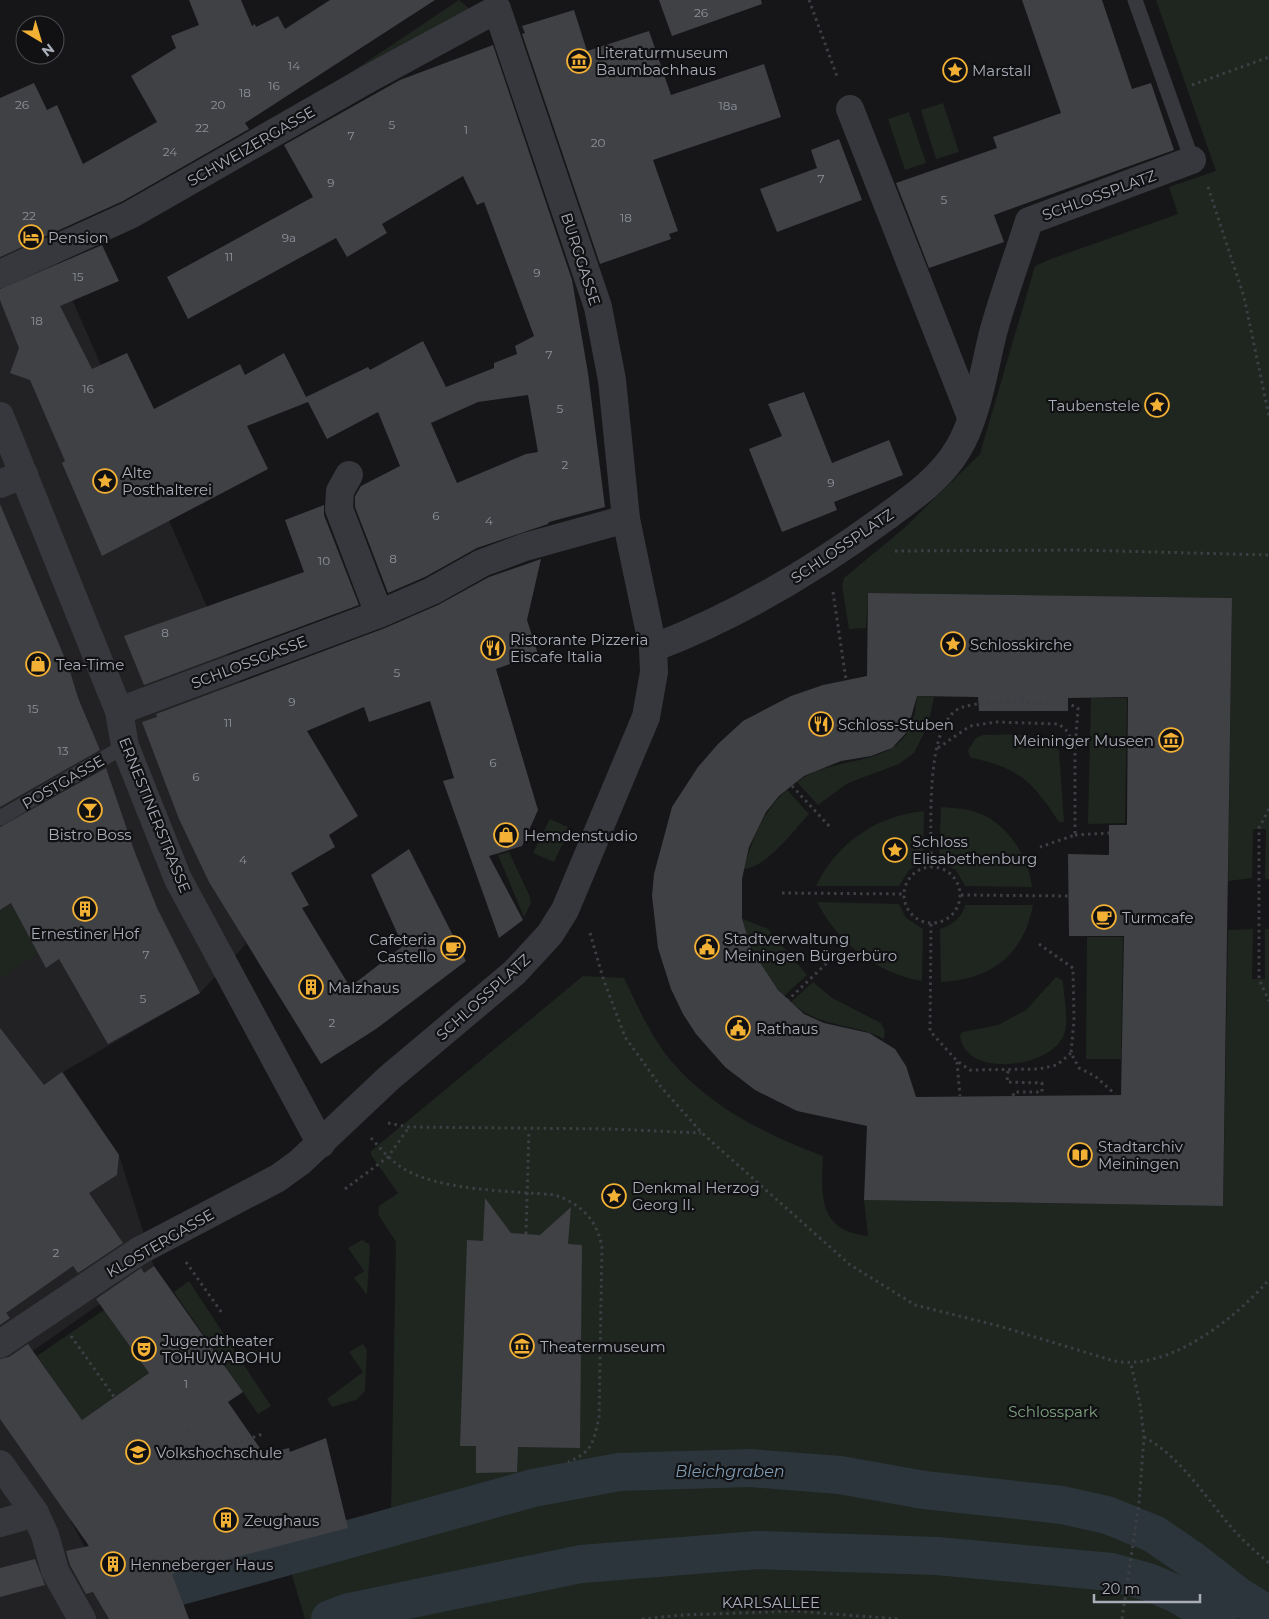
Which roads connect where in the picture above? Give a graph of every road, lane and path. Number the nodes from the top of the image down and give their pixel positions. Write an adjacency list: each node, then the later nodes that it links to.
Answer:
1 (809, 0): 6 (path)
2 (1135, 0): 5 (lane)
3 (498, 4): 8 (street, SCHWEIZERGASSE); 14 (street, BURGGASSE)
4 (1269, 57): 5 (path)
5 (1168, 94): 7 (lane)
6 (850, 109): 11 (street)
7 (1192, 160): 10 (path); 11 (street, SCHLOSSPLATZ)
8 (0, 274)
9 (0, 416): 13 (street, ERNESTINERSTRASSE)
10 (1269, 416)
11 (971, 417): 16 (street, SCHLOSSPLATZ)
12 (349, 475): 17 (street)
13 (12, 479): 22 (street, ERNESTINERSTRASSE)
14 (626, 518): 17 (street, SCHLOSSGASSE); 18 (street, SCHLOSSPLATZ)
15 (1269, 555): 16 (path)
16 (834, 556): 18 (street, SCHLOSSPLATZ); 19 (path)
17 (379, 614): 22 (street, SCHLOSSGASSE)
18 (653, 648): 34 (street, SCHLOSSPLATZ)
19 (846, 680)
20 (1022, 697): 21 (path)
21 (1022, 704): 24 (path); 25 (path)
22 (119, 711): 23 (street, ERNESTINERSTRASSE)
23 (125, 746): 28 (lane, POSTGASSE); 56 (street, ERNESTINERSTRASSE)
24 (938, 748): 25 (path); 33 (path)
25 (1075, 750): 31 (path)
26 (792, 786): 29 (path)
27 (1269, 810): 45 (path)
28 (0, 818)
29 (830, 827)
30 (1109, 833): 31 (path)
31 (1075, 835): 32 (path)
32 (1040, 847)
33 (931, 867): 37 (path); 38 (path)
34 (577, 886): 52 (street, SCHLOSSPLATZ); 55 (path)
35 (728, 892): 40 (path)
36 (782, 893): 37 (path)
37 (904, 894): 41 (path)
38 (961, 895): 39 (path); 41 (path)
39 (1068, 896)
40 (727, 908)
41 (931, 924): 47 (path)
42 (1039, 944): 46 (path)
43 (830, 960): 44 (path)
44 (787, 1001)
45 (1269, 1001)
46 (1071, 1053): 48 (path); 49 (path)
47 (957, 1061): 48 (path); 50 (path)
48 (1008, 1071): 51 (path)
49 (1115, 1094)
50 (960, 1096)
51 (1013, 1096)
52 (350, 1115): 53 (path); 56 (street, SCHLOSSPLATZ); 57 (path)
53 (409, 1127): 54 (path); 57 (path)
54 (529, 1130): 55 (path); 59 (path)
55 (702, 1134): 67 (path)
56 (320, 1144): 61 (street, KLOSTERGASSE)
57 (388, 1157): 58 (path); 59 (path)
58 (345, 1189)
59 (527, 1193): 60 (path); 74 (path)
60 (526, 1234)
61 (148, 1246): 64 (street, KLOSTERGASSE); 65 (path)
62 (1269, 1277): 63 (path)
63 (1268, 1283): 67 (path)
64 (52, 1309): 66 (street, KLOSTERGASSE); 68 (path)
65 (222, 1313)
66 (0, 1344)
67 (1131, 1364): 71 (path)
68 (115, 1398)
69 (188, 1430): 70 (path)
70 (265, 1433)
71 (1144, 1437): 78 (path); 82 (path)
72 (319, 1441): 73 (path)
73 (322, 1460)
74 (568, 1462)
75 (0, 1464): 76 (street)
76 (35, 1512): 77 (street); 79 (street)
77 (0, 1523)
78 (1269, 1563)
79 (77, 1612)
80 (642, 1619): 81 (path, KARLSALLEE)
81 (900, 1619)
82 (1122, 1619)

